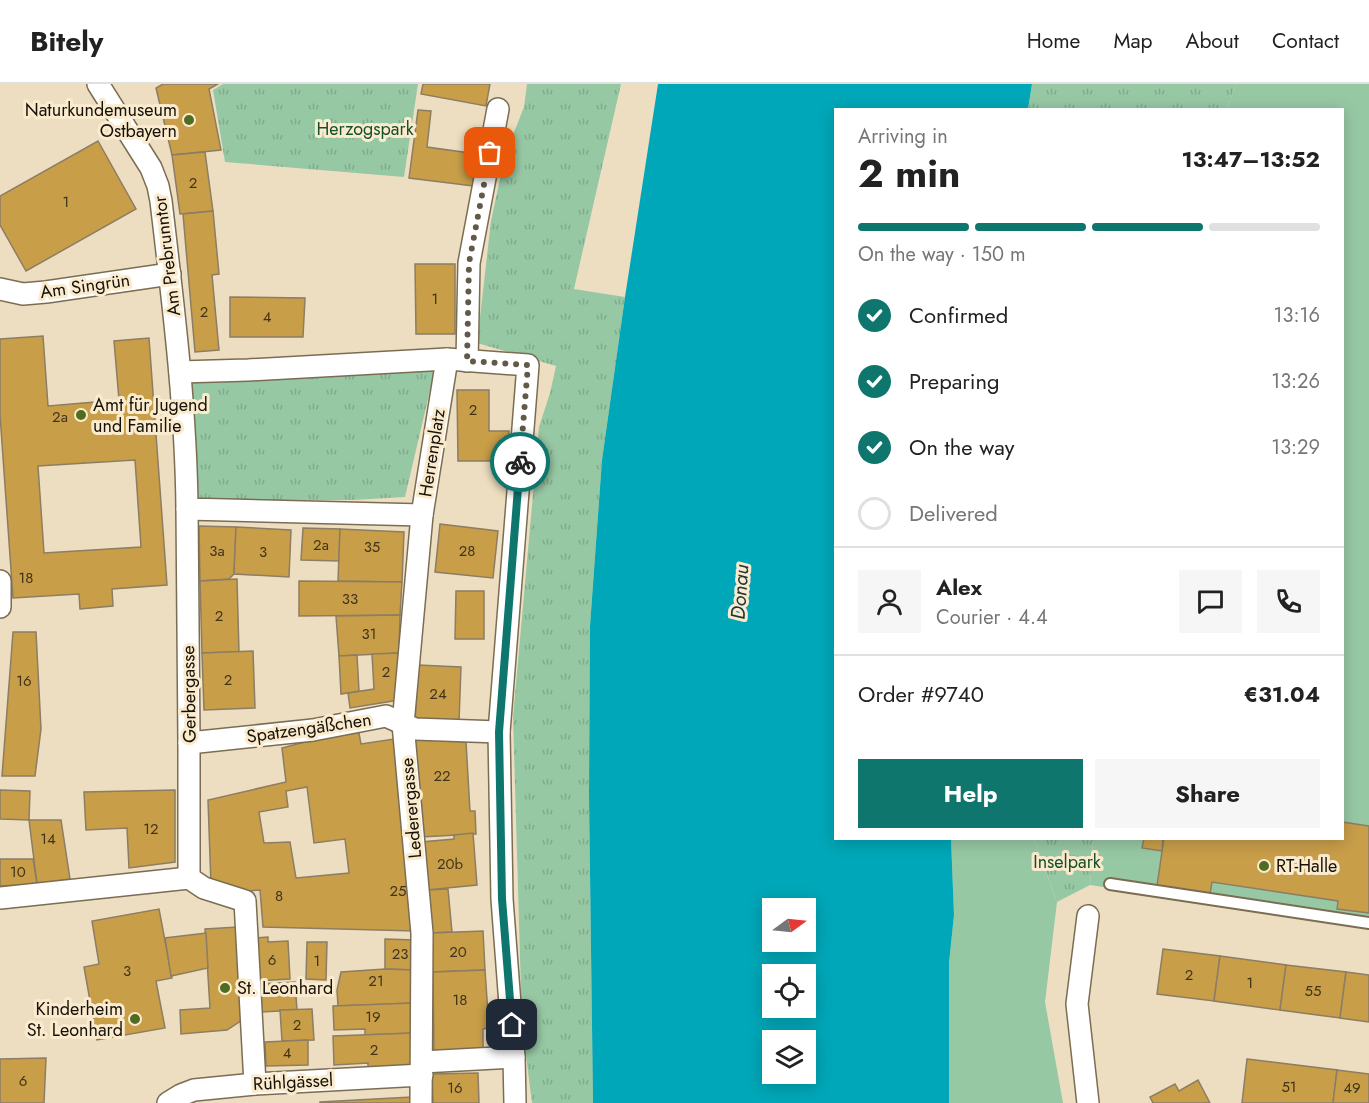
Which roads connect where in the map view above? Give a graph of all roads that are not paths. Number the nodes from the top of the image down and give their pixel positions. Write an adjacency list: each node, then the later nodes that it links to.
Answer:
1 (98, 84): 3 (street, Am Prebrunntor)
2 (498, 110): 5 (street, Herrenplatz)
3 (170, 274): 4 (street, Am Singrün); 6 (street, Am Prebrunntor)
4 (0, 289)
5 (457, 360): 6 (street); 8 (street, Herrenplatz); 12 (street)
6 (180, 372): 7 (street)
7 (187, 509): 8 (street, Herrenplatz); 13 (street, Gerbergasse)
8 (422, 514): 11 (street, Lederergasse)
9 (0, 581): 10 (street)
10 (0, 608)
11 (403, 724): 12 (street, Spatzengäßchen); 13 (street, Spatzengäßchen); 20 (street, Lederergasse)
12 (499, 732): 19 (street)
13 (189, 743): 14 (street, Gerbergasse)
14 (189, 878): 16 (street); 21 (street)
15 (1110, 884): 18 (lane)
16 (0, 897)
17 (1088, 916): 25 (street)
18 (1369, 923)
19 (514, 1058): 20 (street, Rühlgässel); 24 (street)
20 (422, 1068): 21 (street, Rühlgässel); 23 (street, Lederergasse)
21 (255, 1084): 22 (street, Rühlgässel)
22 (168, 1103)
23 (421, 1103)
24 (515, 1103)
25 (1088, 1103)

